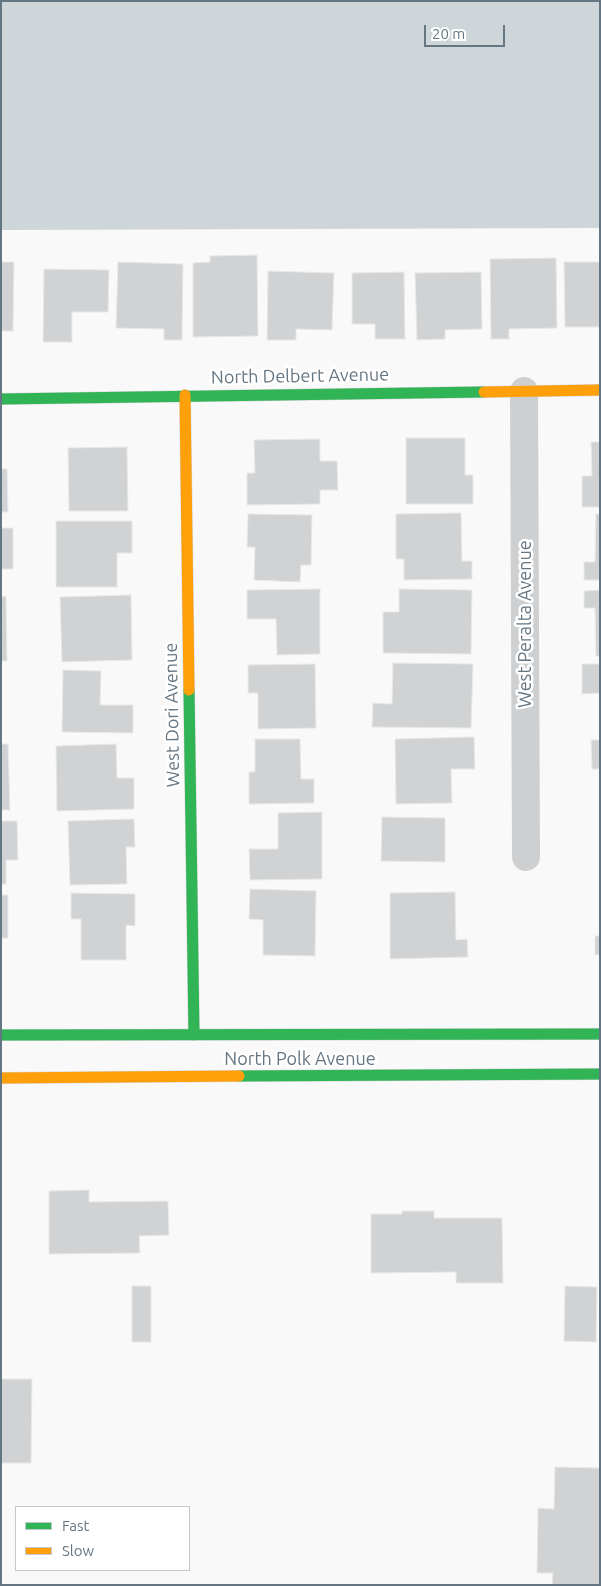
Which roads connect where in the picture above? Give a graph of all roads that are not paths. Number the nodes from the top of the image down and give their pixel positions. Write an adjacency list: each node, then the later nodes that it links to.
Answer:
1 (600, 390): 2 (street, North Delbert Avenue)
2 (524, 391): 3 (street, North Delbert Avenue); 5 (street, West Peralta Avenue)
3 (185, 395): 4 (street, North Delbert Avenue); 8 (street, West Dori Avenue)
4 (1, 399)
5 (526, 857)
6 (600, 1034): 8 (street, North Polk Avenue)
7 (1, 1035): 8 (street, North Polk Avenue)
8 (194, 1035)
9 (600, 1074): 10 (street, North Polk Avenue)
10 (1, 1078)

